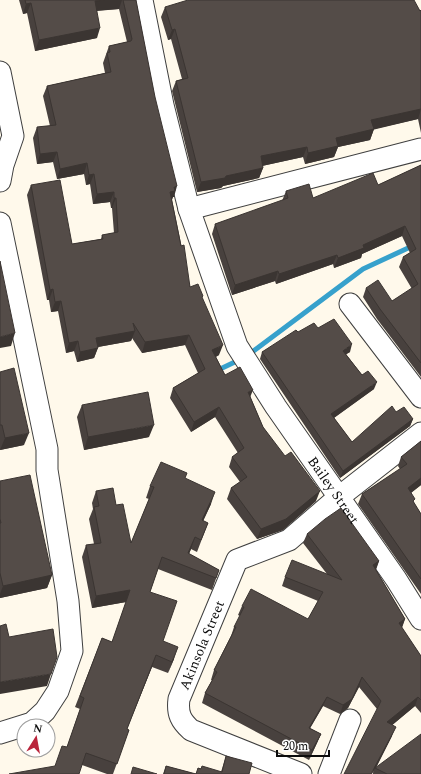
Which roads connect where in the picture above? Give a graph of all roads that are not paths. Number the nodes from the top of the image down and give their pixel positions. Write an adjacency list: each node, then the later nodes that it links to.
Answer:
1 (142, 0): 5 (street, Bailey Street)
2 (0, 72): 4 (street)
3 (421, 148): 5 (street)
4 (0, 181)
5 (189, 209): 10 (street, Bailey Street)
6 (0, 223): 13 (street)
7 (350, 304): 8 (street)
8 (421, 397)
9 (421, 433): 10 (street, Akinsola Street)
10 (339, 497): 11 (street, Bailey Street); 14 (street, Akinsola Street)
11 (421, 619)
12 (350, 720): 15 (street)
13 (0, 733)
14 (301, 774)
15 (329, 774)

